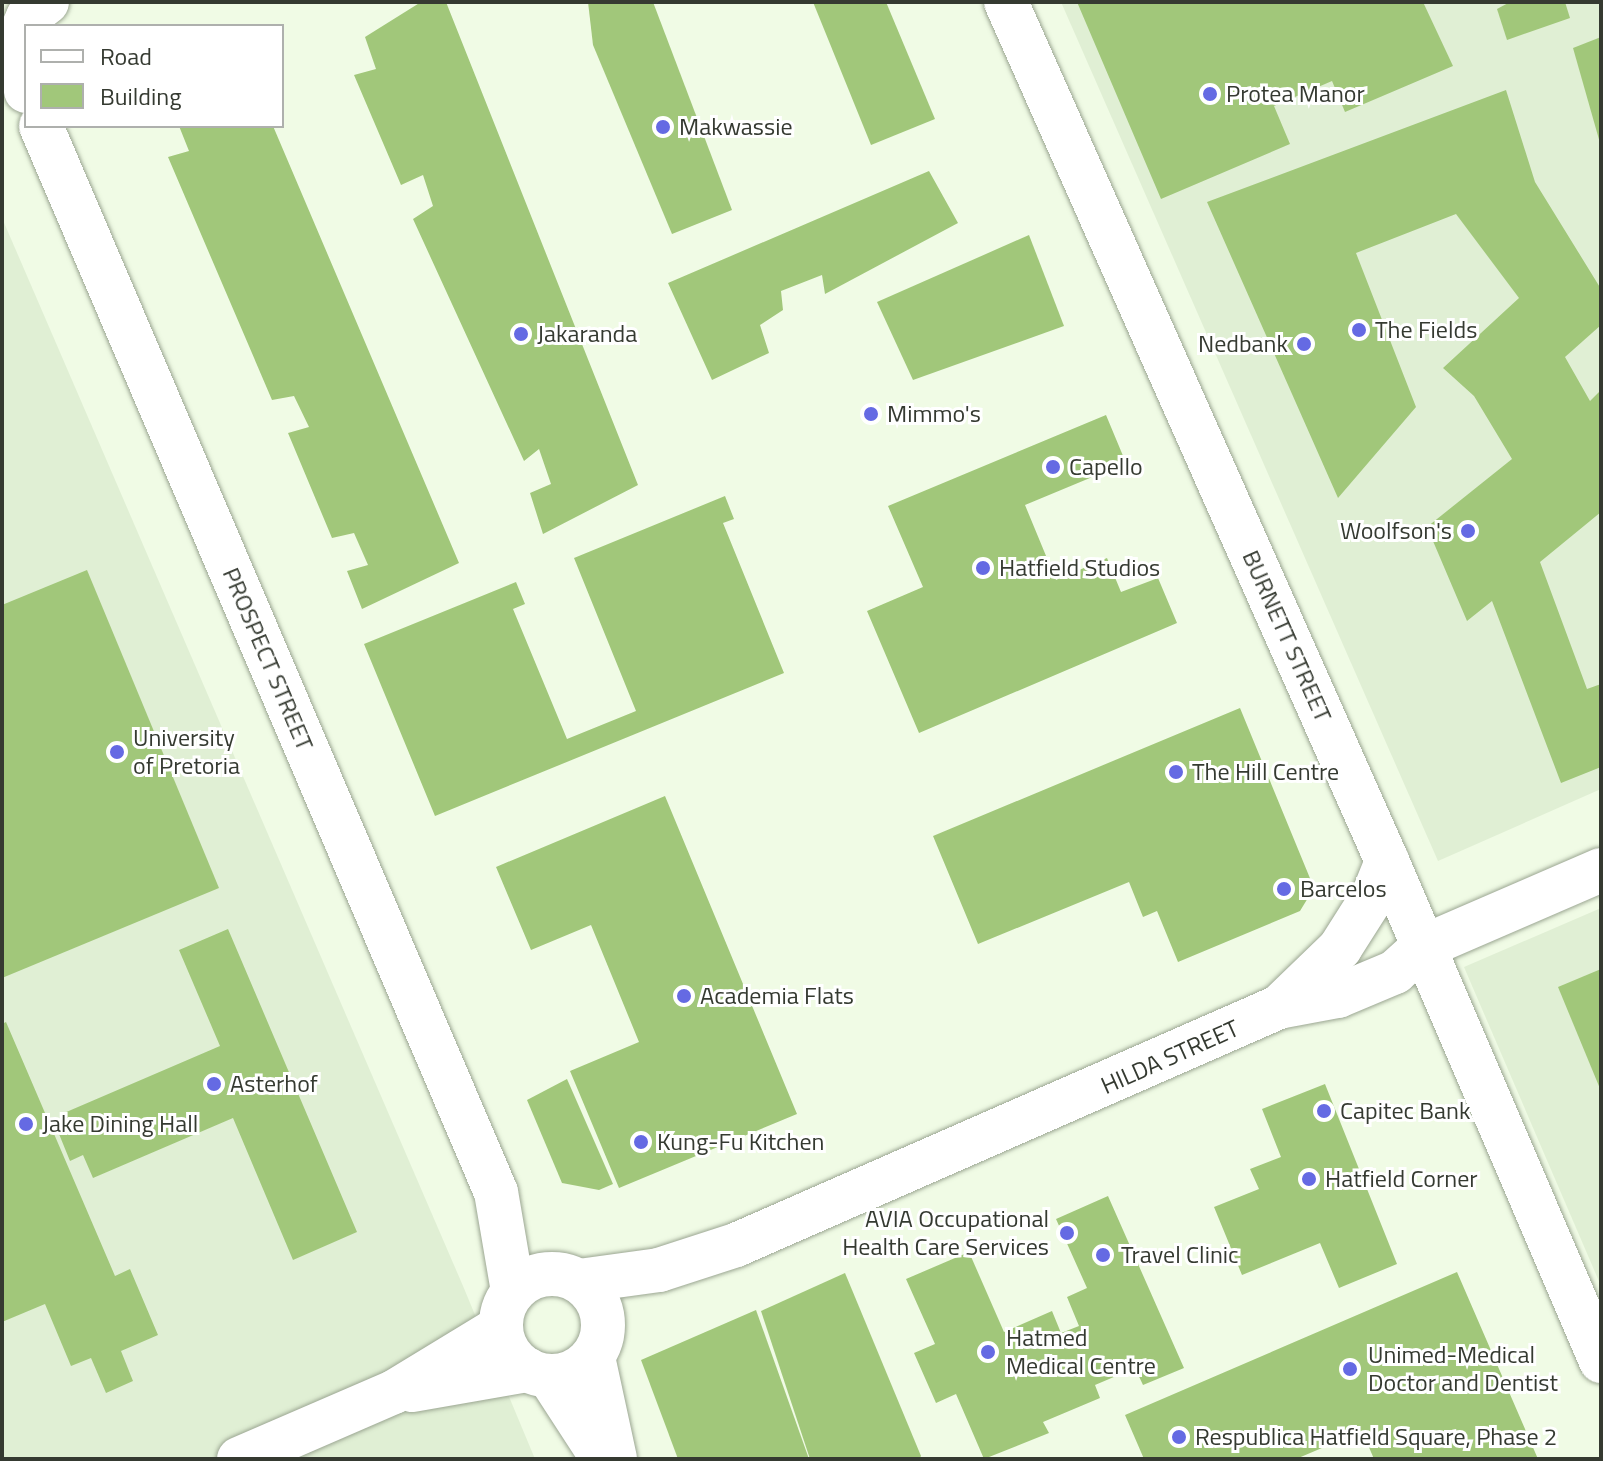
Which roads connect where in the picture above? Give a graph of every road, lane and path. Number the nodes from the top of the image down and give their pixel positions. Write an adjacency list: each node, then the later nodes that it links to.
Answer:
1 (1006, 2): 4 (street, BURNETT STREET)
2 (1022, 2): 4 (street)
3 (29, 7): 5 (street)
4 (1027, 49): 7 (street, BURNETT STREET)
5 (24, 72)
6 (42, 128): 11 (street, PROSPECT STREET)
7 (1387, 861): 9 (street, BURNETT STREET); 10 (street)
8 (1601, 870): 9 (street, HILDA STREET)
9 (1423, 947): 10 (street, HILDA STREET); 16 (street, BURNETT STREET)
10 (1279, 1007): 12 (street, HILDA STREET)
11 (496, 1192): 13 (street, PROSPECT STREET); 14 (street, PROSPECT STREET)
12 (736, 1245): 13 (street, HILDA STREET); 15 (street, HILDA STREET)
13 (572, 1278): 14 (street); 15 (street)
14 (507, 1309): 17 (street); 18 (street)
15 (598, 1344): 17 (street); 21 (street)
16 (1601, 1361)
17 (538, 1373): 18 (street); 20 (street)
18 (394, 1392): 19 (street)
19 (239, 1459)
20 (603, 1459)
21 (615, 1459)

